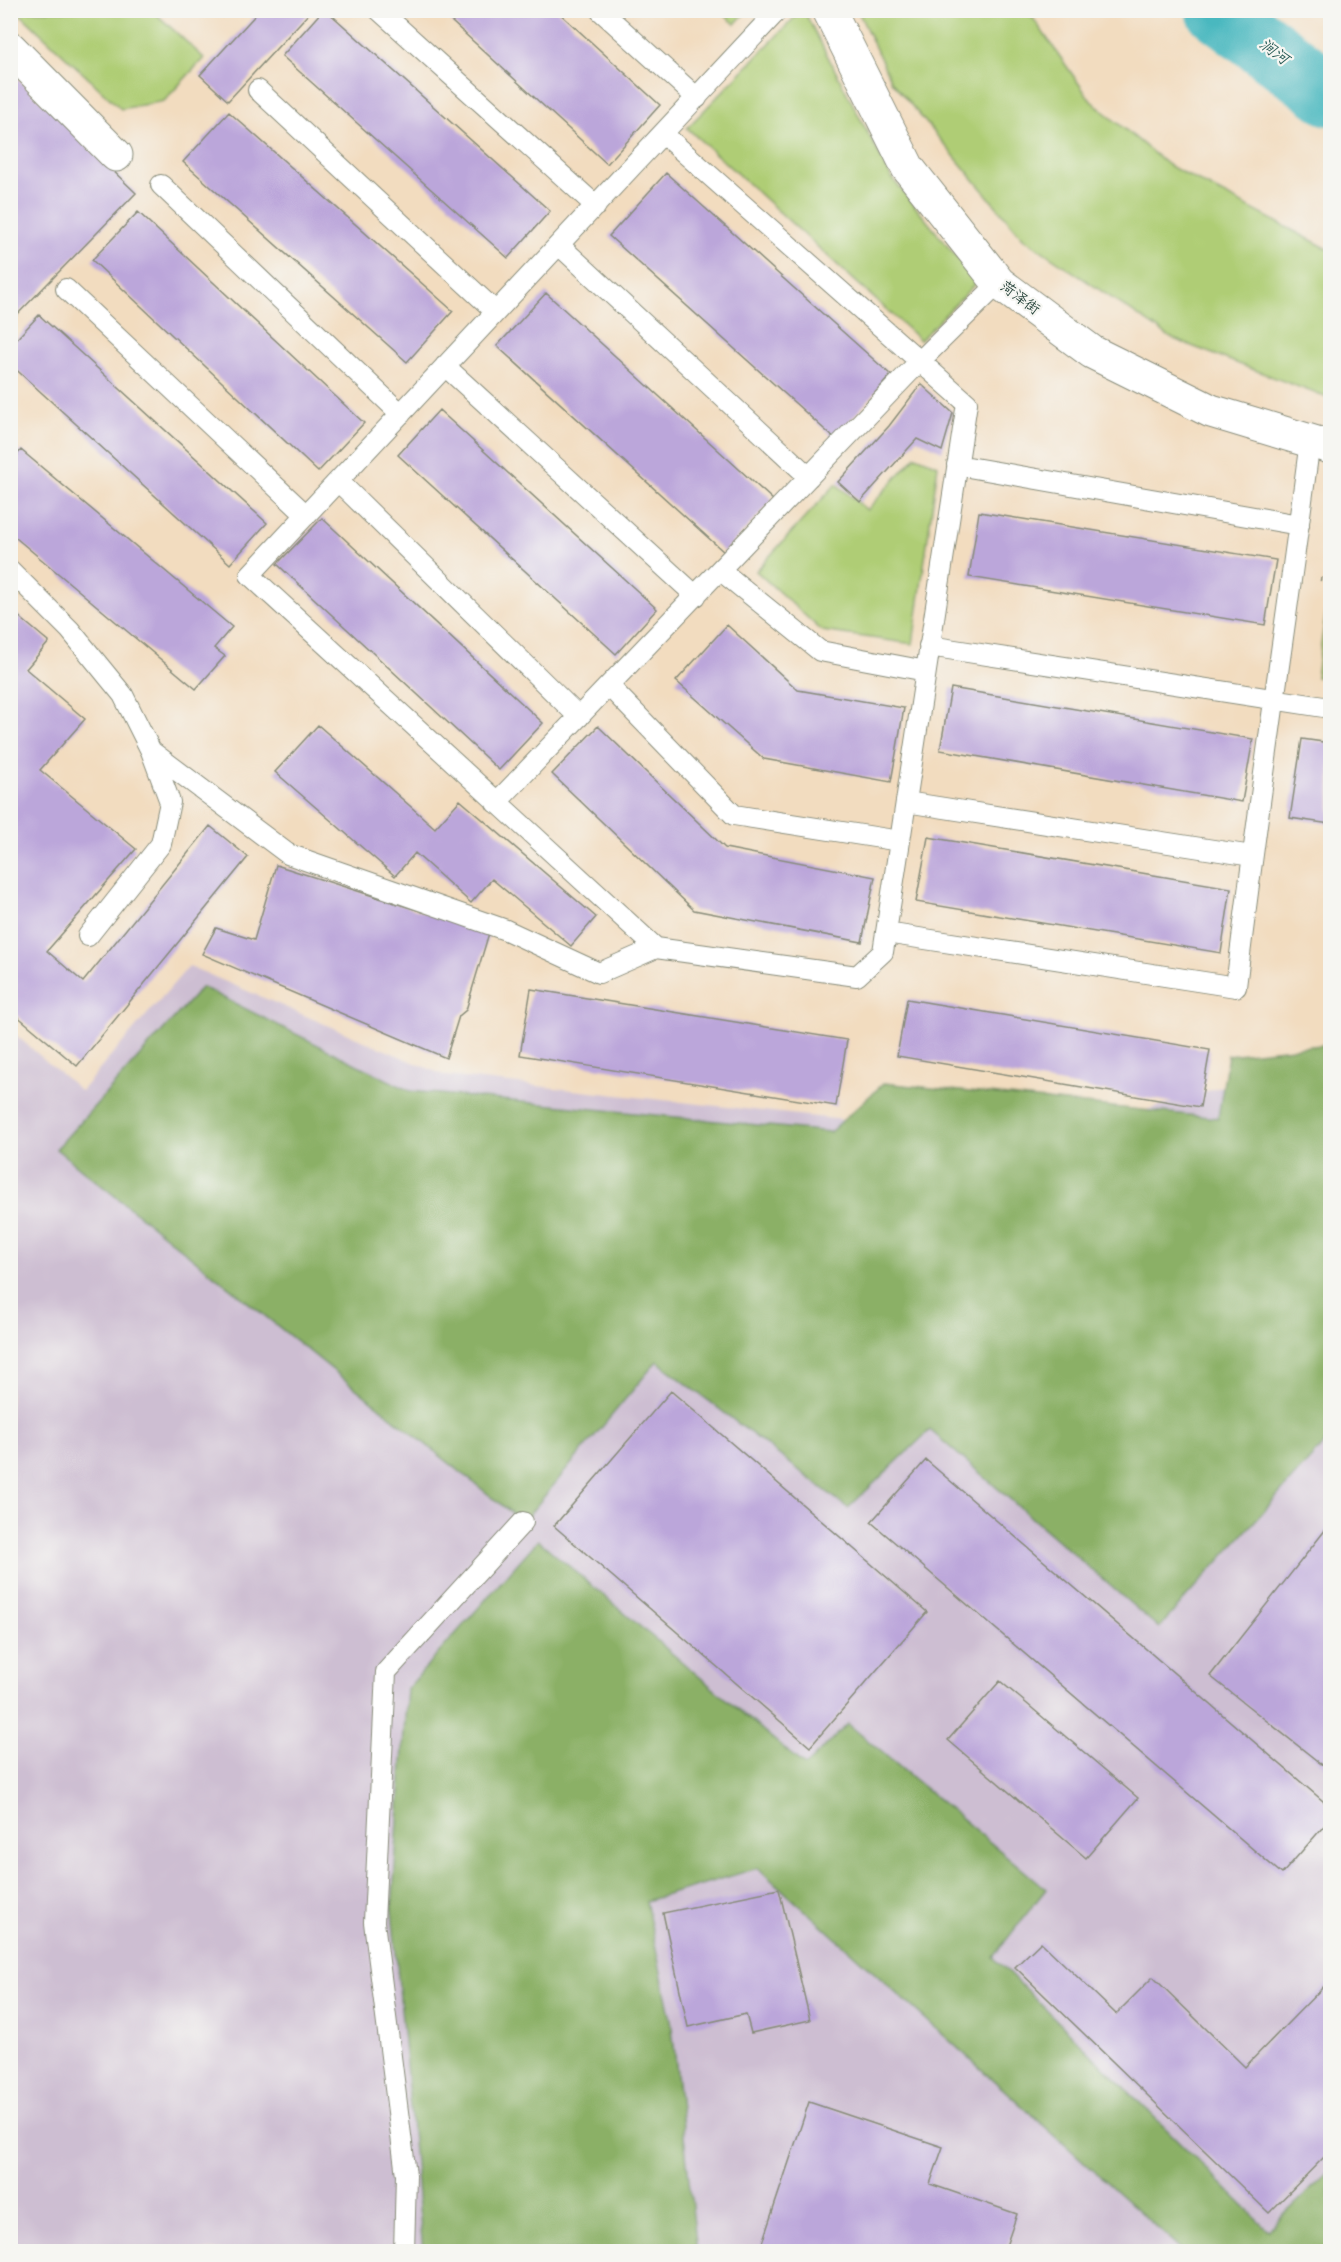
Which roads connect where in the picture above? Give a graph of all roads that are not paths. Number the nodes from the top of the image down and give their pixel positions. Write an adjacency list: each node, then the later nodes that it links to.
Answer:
1 (378, 10): 11 (lane)
2 (600, 10): 7 (lane)
3 (778, 10): 7 (lane)
4 (829, 10): 13 (street, 菏泽街)
5 (10, 48): 9 (street)
6 (258, 90): 15 (lane)
7 (697, 98): 8 (lane)
8 (663, 134): 11 (lane); 16 (lane)
9 (116, 155)
10 (160, 185): 18 (lane)
11 (596, 206): 12 (lane)
12 (559, 245): 15 (lane); 21 (lane)
13 (999, 283): 16 (lane); 19 (street, 菏泽街)
14 (66, 289): 23 (lane)
15 (496, 312): 17 (lane)
16 (920, 362): 20 (lane); 21 (lane)
17 (445, 366): 18 (lane); 27 (lane)
18 (401, 414): 22 (lane)
19 (1320, 444): 24 (lane)
20 (957, 465): 24 (lane); 28 (lane)
21 (809, 477): 26 (lane)
22 (338, 480): 23 (lane); 33 (lane)
23 (306, 515): 36 (lane)
24 (1299, 525): 31 (lane)
25 (10, 570): 34 (lane)
26 (720, 570): 27 (lane); 29 (lane)
27 (696, 596): 30 (lane)
28 (930, 646): 29 (lane); 31 (lane)
29 (926, 671): 35 (lane)
30 (609, 686): 33 (lane); 37 (lane)
31 (1276, 700): 32 (lane); 38 (lane)
32 (1330, 708)
33 (579, 717): 36 (lane)
34 (151, 751): 40 (lane); 41 (lane)
35 (906, 802): 37 (lane); 38 (lane)
36 (496, 803): 41 (lane)
37 (900, 841): 39 (lane)
38 (1252, 856): 39 (lane)
39 (886, 933): 41 (lane)
40 (88, 936)
41 (656, 948)
42 (523, 1522): 43 (lane)
43 (404, 2252)

